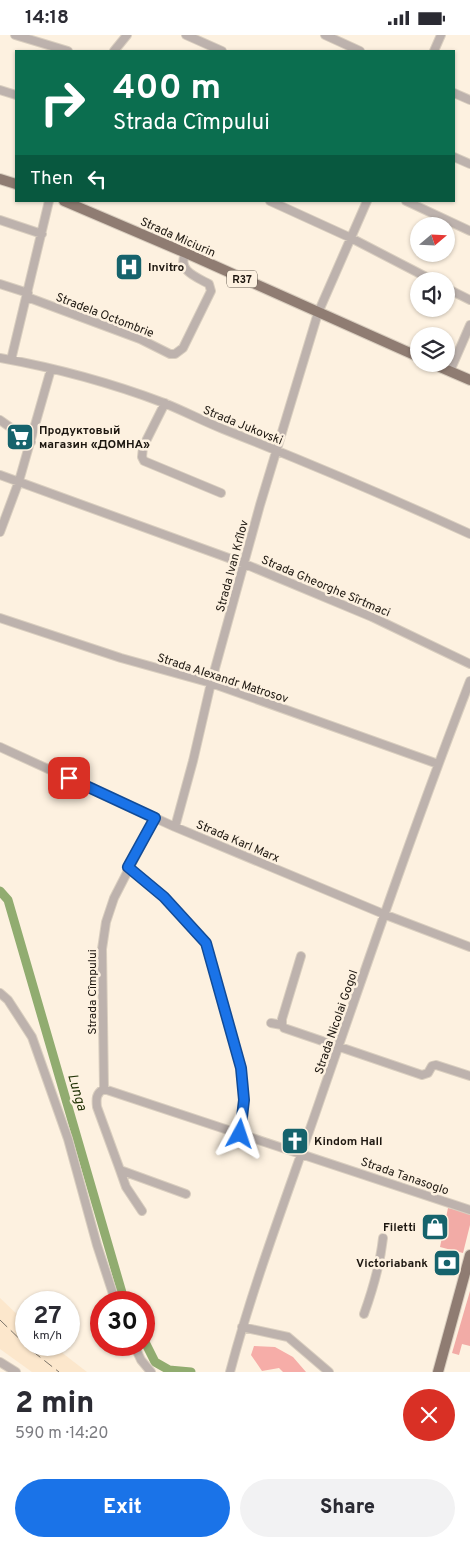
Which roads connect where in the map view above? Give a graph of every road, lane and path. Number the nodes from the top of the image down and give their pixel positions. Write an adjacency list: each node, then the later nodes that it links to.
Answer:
1 (15, 35): 6 (street)
2 (127, 35): 7 (street)
3 (186, 35): 8 (street)
4 (325, 35): 9 (street)
5 (441, 35): 10 (street)
6 (65, 50)
7 (115, 50)
8 (220, 50)
9 (358, 50)
10 (434, 50)
11 (0, 90): 13 (street)
12 (455, 93): 14 (street)
13 (15, 95)
14 (470, 100)
15 (455, 157): 16 (street)
16 (470, 164)
17 (0, 179): 18 (main road)
18 (15, 184)
19 (49, 202): 26 (street)
20 (66, 202): 28 (main road, Strada Miciurin / R37)
21 (272, 202): 27 (street)
22 (366, 202): 27 (street, Strada Ivan Krîlov)
23 (408, 202): 25 (street)
24 (0, 220): 26 (street)
25 (470, 231)
26 (42, 233): 32 (street)
27 (351, 238): 29 (street); 34 (street, Strada Ivan Krîlov)
28 (186, 253): 32 (street, Stradela Octombrie); 34 (main road, Strada Miciurin / R37)
29 (417, 272)
30 (0, 284): 32 (street, Stradela Octombrie)
31 (455, 292): 33 (street)
32 (27, 295): 38 (street)
33 (470, 300)
34 (318, 313): 36 (main road, Strada Miciurin / R37); 46 (street, Strada Ivan Krîlov)
35 (470, 325): 39 (street)
36 (410, 353)
37 (0, 358): 38 (street, Strada Jukovski)
38 (11, 360): 40 (street, Strada Jukovski)
39 (455, 360)
40 (51, 369): 43 (street, Strada Jukovski); 45 (street)
41 (452, 372): 42 (main road)
42 (470, 380)
43 (165, 403): 46 (street, Strada Jukovski); 49 (street)
44 (0, 420): 45 (street)
45 (31, 442): 48 (street)
46 (277, 451): 51 (street, Strada Jukovski); 52 (street, Strada Ivan Krîlov)
47 (0, 475): 48 (street, Strada Gheorghe Sîrtmaci)
48 (19, 481): 50 (street); 52 (street, Strada Gheorghe Sîrtmaci)
49 (221, 493)
50 (0, 532)
51 (470, 534)
52 (245, 564): 54 (street, Strada Gheorghe Sîrtmaci); 56 (street, Strada Ivan Krîlov)
53 (0, 618): 56 (street, Strada Alexandr Matrosov)
54 (470, 664)
55 (470, 681): 58 (street, Strada Nicolai Gogol)
56 (211, 683): 58 (street, Strada Alexandr Matrosov); 60 (street, Strada Ivan Krîlov)
57 (0, 747): 59 (street, Strada Karl Marx)
58 (438, 764): 62 (street, Strada Nicolai Gogol)
59 (155, 818): 60 (street, Strada Karl Marx); 61 (street, Strada Cîmpului)
60 (175, 827): 62 (street, Strada Karl Marx)
61 (128, 867): 70 (street, Strada Cîmpului); 71 (street)
62 (386, 915): 63 (street, Strada Karl Marx); 68 (street, Strada Nicolai Gogol)
63 (470, 947)
64 (301, 956): 67 (street)
65 (0, 993): 79 (street)
66 (271, 1023): 67 (street)
67 (282, 1025): 68 (street)
68 (339, 1046): 69 (street); 72 (street, Strada Nicolai Gogol)
69 (470, 1076)
70 (104, 1089): 71 (street, Strada Tanasoglo); 73 (street, Strada Cîmpului)
71 (240, 1134): 72 (street, Strada Tanasoglo)
72 (302, 1153): 75 (street, Strada Tanasoglo); 81 (street, Strada Nicolai Gogol)
73 (120, 1170): 74 (street); 76 (street, Strada Cîmpului)
74 (186, 1195)
75 (470, 1210)
76 (142, 1211)
77 (383, 1238): 80 (street)
78 (470, 1255): 88 (main road)
79 (112, 1291)
80 (364, 1314)
81 (242, 1327): 86 (street, Strada Nicolai Gogol); 87 (street)
82 (139, 1356): 85 (street)
83 (0, 1362): 84 (street)
84 (16, 1372)
85 (151, 1372)
86 (230, 1372)
87 (329, 1372)
88 (438, 1372)

